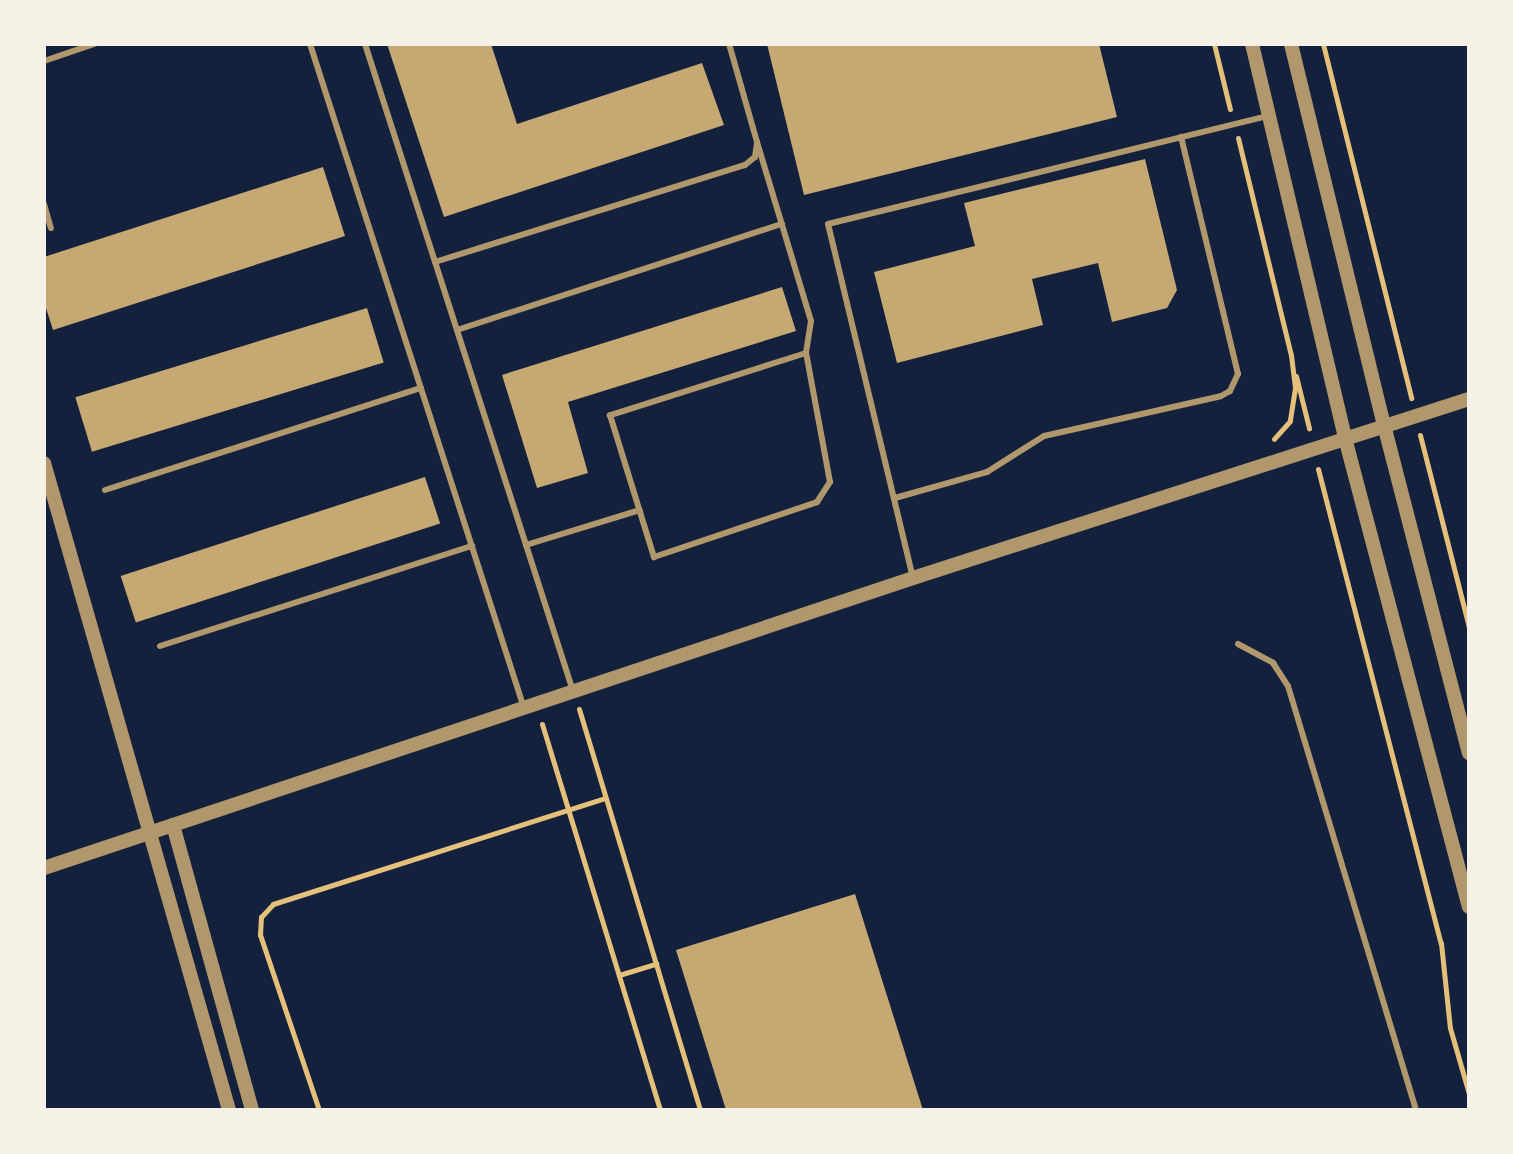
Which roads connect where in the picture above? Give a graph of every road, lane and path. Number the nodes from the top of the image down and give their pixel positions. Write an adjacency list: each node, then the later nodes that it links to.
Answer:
1 (94, 44): 9 (lane)
2 (310, 44): 21 (lane)
3 (365, 44): 17 (lane)
4 (729, 44): 13 (lane)
5 (1214, 44): 11 (path)
6 (1252, 44): 10 (street)
7 (1291, 44): 24 (street)
8 (1323, 44): 23 (path)
9 (44, 61)
10 (1270, 115): 11 (lane); 25 (street)
11 (1234, 124): 12 (lane); 20 (path)
12 (1181, 137): 30 (lane); 30 (lane)
13 (757, 142): 15 (lane); 17 (lane)
14 (44, 204): 16 (lane)
15 (782, 224): 18 (lane); 19 (lane)
16 (51, 228)
17 (435, 262): 18 (lane)
18 (457, 330): 32 (lane)
19 (806, 353): 31 (lane); 31 (lane)
20 (1291, 355): 26 (path); 27 (path)
21 (421, 388): 29 (lane); 33 (lane)
22 (1469, 399): 23 (street)
23 (1415, 416): 24 (street); 35 (path)
24 (1384, 425): 25 (street); 40 (street)
25 (1345, 438): 27 (street); 46 (street)
26 (1270, 443)
27 (1313, 449): 34 (street); 49 (path)
28 (44, 463): 44 (street)
29 (105, 490)
30 (895, 498): 34 (lane)
31 (640, 510): 32 (lane)
32 (526, 545): 38 (lane)
33 (472, 546): 37 (lane); 39 (lane)
34 (913, 578): 38 (street)
35 (1469, 627)
36 (1238, 644): 55 (lane)
37 (160, 646)
38 (573, 691): 39 (street); 41 (path)
39 (530, 706): 42 (path); 43 (street)
40 (1469, 753)
41 (606, 798): 42 (path); 47 (path)
42 (568, 810): 48 (path); 52 (path)
43 (173, 825): 44 (street); 51 (street)
44 (152, 832): 45 (street); 50 (street)
45 (44, 868)
46 (1469, 907)
47 (656, 964): 48 (path); 54 (path)
48 (619, 975): 53 (path)
49 (1469, 1094)
50 (229, 1110)
51 (252, 1110)
52 (319, 1110)
53 (660, 1110)
54 (700, 1110)
55 (1416, 1110)

